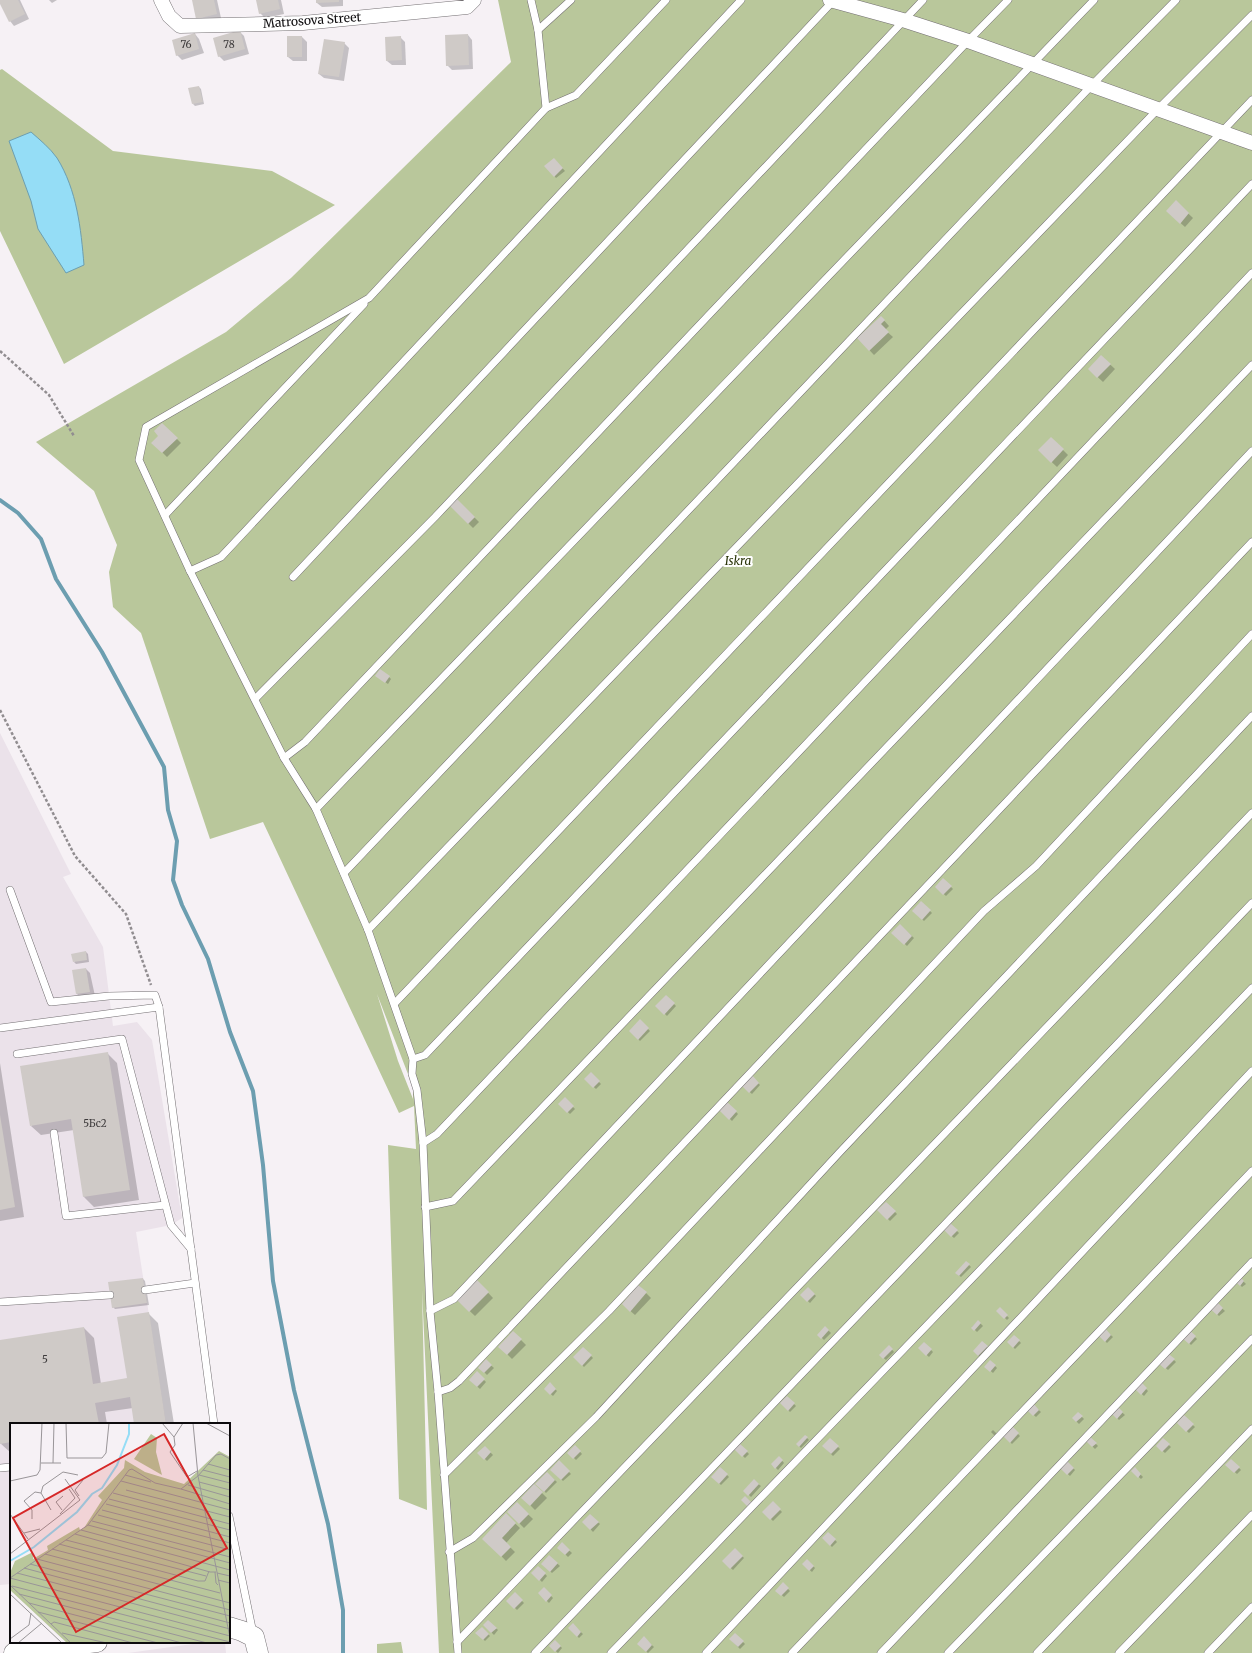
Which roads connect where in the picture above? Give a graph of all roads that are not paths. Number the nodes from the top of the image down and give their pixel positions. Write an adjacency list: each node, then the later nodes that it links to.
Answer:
1 (161, 0): 2 (street, Matrosova Street)
2 (474, 0)
3 (531, 0): 14 (lane)
4 (570, 0): 14 (lane)
5 (666, 0): 19 (lane)
6 (741, 0): 30 (lane)
7 (832, 0): 13 (street); 31 (lane)
8 (922, 0): 13 (lane)
9 (1008, 0): 15 (lane)
10 (1094, 0): 16 (lane)
11 (1176, 0): 17 (lane)
12 (1252, 15): 20 (lane)
13 (903, 20): 15 (street); 33 (lane)
14 (538, 30): 19 (lane)
15 (968, 41): 16 (street); 35 (lane)
16 (1032, 64): 17 (street); 36 (lane)
17 (1092, 85): 20 (street); 38 (lane)
18 (1252, 100): 21 (lane)
19 (546, 108): 25 (lane)
20 (1158, 109): 21 (street); 41 (lane)
21 (1221, 132): 22 (street); 43 (lane)
22 (1252, 143)
23 (1252, 184): 47 (lane)
24 (1252, 273): 50 (lane)
25 (369, 298): 28 (lane); 28 (lane)
26 (1252, 365): 53 (lane)
27 (1252, 451): 60 (lane)
28 (165, 515): 30 (lane)
29 (1252, 542): 62 (lane)
30 (190, 571): 33 (lane)
31 (292, 577)
32 (1252, 634): 67 (lane)
33 (255, 699): 35 (lane)
34 (1252, 716): 70 (lane)
35 (284, 758): 36 (lane)
36 (316, 809): 38 (lane)
37 (1252, 813): 73 (lane)
38 (344, 873): 41 (lane)
39 (10, 890): 44 (lane)
40 (1252, 902): 78 (lane)
41 (368, 930): 43 (lane)
42 (1252, 988): 79 (lane)
43 (395, 1003): 47 (lane)
44 (159, 1007): 45 (lane); 54 (lane)
45 (0, 1028)
46 (18, 1054): 52 (lane)
47 (413, 1059): 50 (lane)
48 (1252, 1071): 80 (lane)
49 (54, 1133): 52 (lane)
50 (423, 1143): 53 (lane)
51 (1252, 1171): 81 (lane)
52 (165, 1205): 54 (lane)
53 (426, 1208): 60 (lane)
54 (191, 1249): 56 (lane)
55 (1252, 1262): 82 (lane)
56 (195, 1283): 57 (lane); 63 (lane)
57 (145, 1290)
58 (110, 1295): 59 (lane)
59 (0, 1302)
60 (430, 1311): 62 (lane)
61 (1252, 1339): 83 (lane)
62 (438, 1392): 67 (lane)
63 (214, 1423)
64 (1252, 1429): 84 (lane)
65 (10, 1466): 66 (lane)
66 (0, 1468)
67 (444, 1475): 70 (lane)
68 (1252, 1515): 85 (lane)
69 (230, 1521): 75 (lane)
70 (449, 1552): 73 (lane)
71 (1252, 1607): 86 (lane)
72 (230, 1627): 75 (street)
73 (457, 1642): 77 (lane)
74 (89, 1643): 76 (street)
75 (256, 1645)
76 (14, 1653)
77 (458, 1653)
78 (535, 1653)
79 (611, 1653)
80 (706, 1653)
81 (792, 1653)
82 (881, 1653)
83 (948, 1653)
84 (1037, 1653)
85 (1120, 1653)
86 (1208, 1653)

